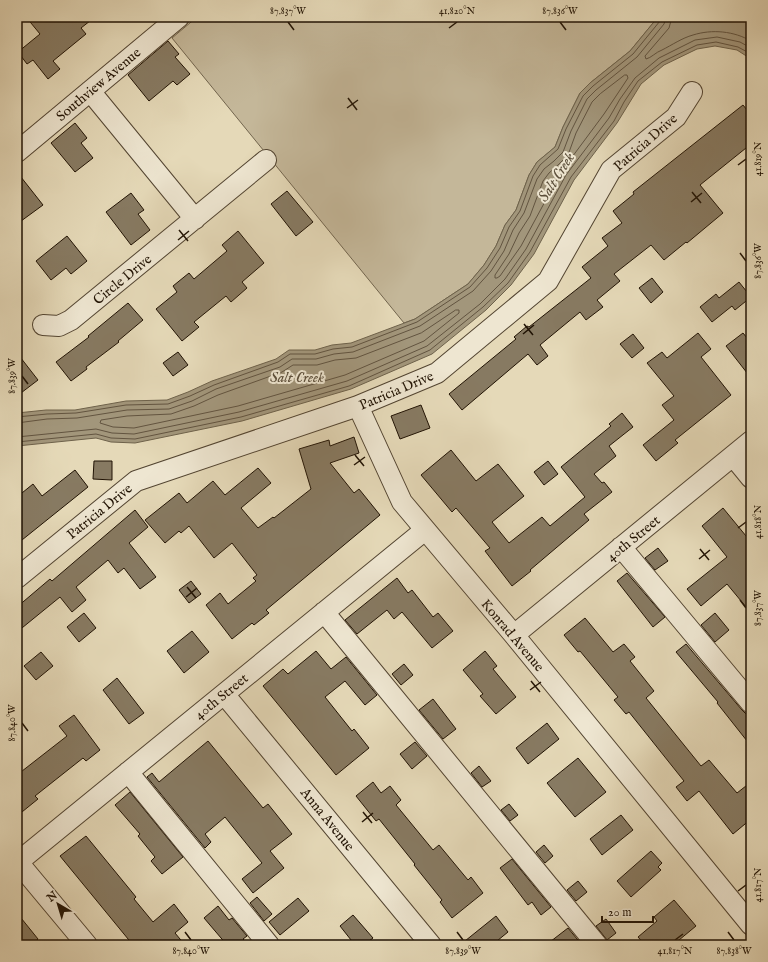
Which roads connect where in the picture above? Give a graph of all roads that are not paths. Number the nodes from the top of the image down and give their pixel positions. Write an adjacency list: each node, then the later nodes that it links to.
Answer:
1 (179, 17): 2 (street, Southview Avenue)
2 (90, 91): 4 (street, Southview Avenue); 6 (street)
3 (692, 92): 8 (street, Patricia Drive)
4 (17, 152)
5 (266, 160): 6 (street, Circle Drive)
6 (195, 219): 7 (street, Circle Drive)
7 (43, 325)
8 (358, 406): 12 (street, Konrad Avenue); 14 (street, Patricia Drive)
9 (751, 441): 10 (street, 40th Street)
10 (733, 456): 11 (street); 13 (street, 40th Street)
11 (751, 478)
12 (425, 530): 15 (street, 40th Street); 16 (street, Konrad Avenue)
13 (621, 547): 16 (street, 40th Street); 18 (street)
14 (17, 578)
15 (324, 612): 17 (street, 40th Street); 25 (street)
16 (514, 635): 21 (street, Konrad Avenue)
17 (224, 694): 19 (street, 40th Street); 24 (street, Anna Avenue)
18 (751, 703)
19 (128, 772): 20 (street, 40th Street); 23 (street)
20 (17, 861): 22 (street)
21 (751, 924)
22 (87, 945)
23 (269, 945)
24 (431, 945)
25 (597, 945)

